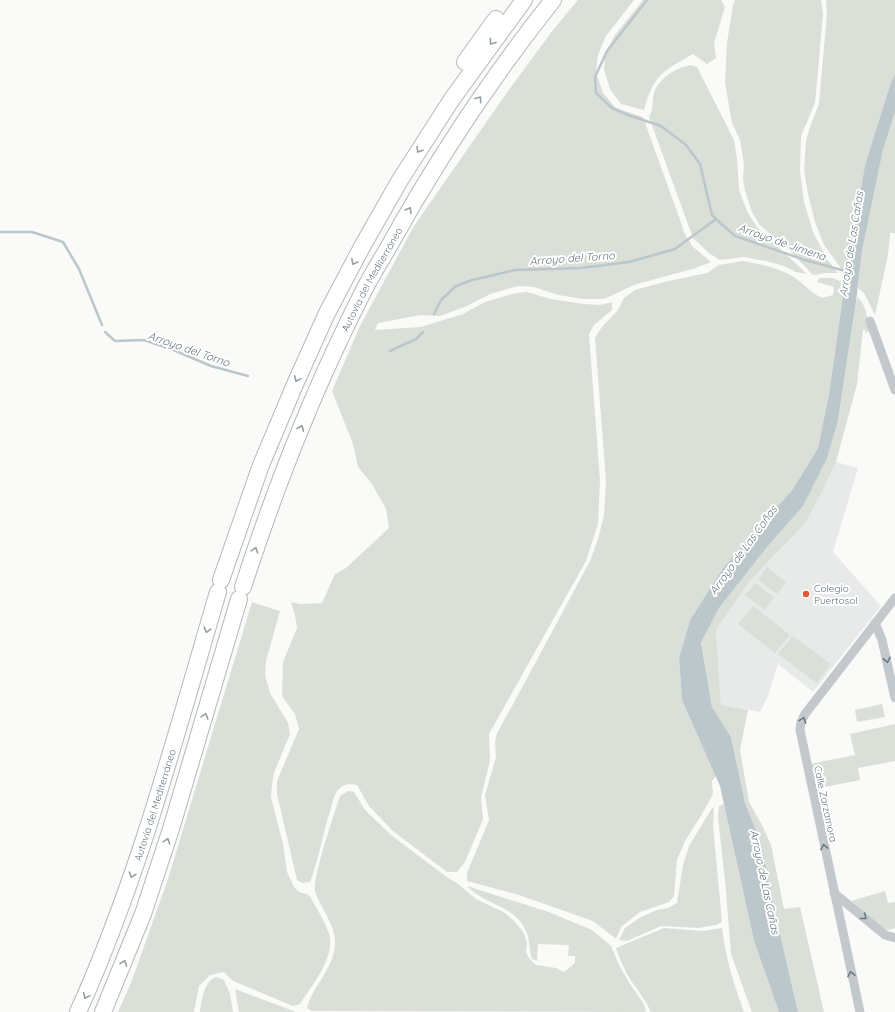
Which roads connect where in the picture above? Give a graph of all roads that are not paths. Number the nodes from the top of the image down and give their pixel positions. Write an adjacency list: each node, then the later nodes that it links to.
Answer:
1 (510, 0): 6 (highway)
2 (524, 0): 6 (highway, Autovía del Mediterráneo, one-way to 6)
3 (553, 0): 5 (highway, Autovía del Mediterráneo)
4 (563, 0): 5 (highway)
5 (543, 12): 16 (highway, Autovía del Mediterráneo, one-way to 5)
6 (452, 99): 15 (highway, Autovía del Mediterráneo, one-way to 15)
7 (870, 321): 9 (street)
8 (895, 371): 9 (street)
9 (894, 386)
10 (895, 598): 11 (street, Calle Zarzamora)
11 (875, 623): 12 (street, one-way to 12); 13 (street, Calle Zarzamora, one-way to 11)
12 (895, 698)
13 (834, 893): 14 (street, one-way to 14); 17 (street, Calle Zarzamora, one-way to 13)
14 (895, 938)
15 (78, 1012)
16 (103, 1012)
17 (860, 1012)

